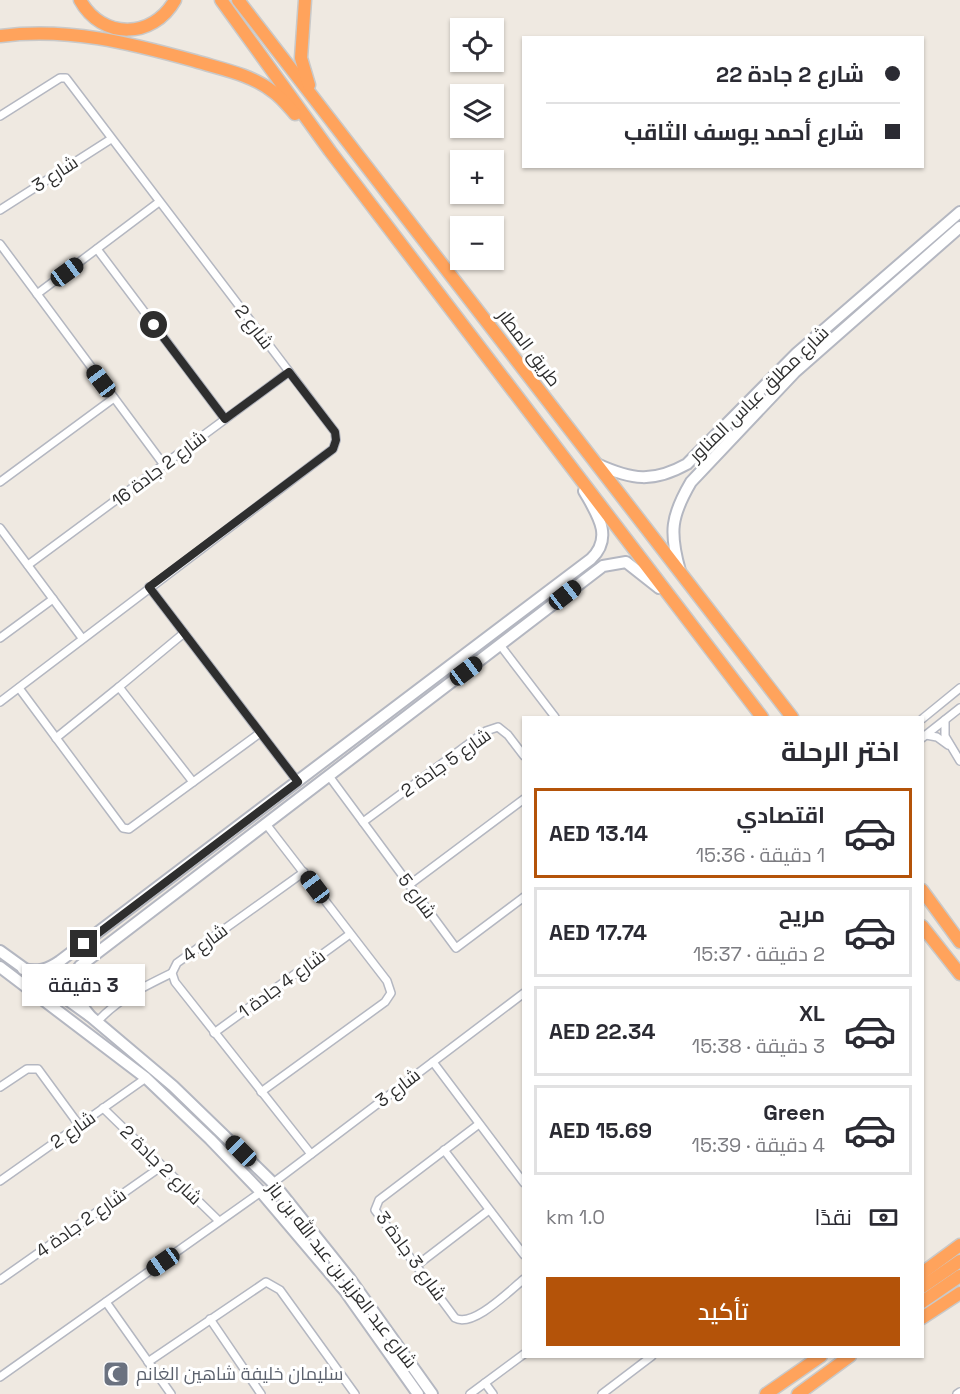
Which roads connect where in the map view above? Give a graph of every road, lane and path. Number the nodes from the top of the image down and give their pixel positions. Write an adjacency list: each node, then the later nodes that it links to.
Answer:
1 (80, 0): 2 (highway)
2 (176, 0)
3 (221, 0): 10 (highway)
4 (238, 0): 8 (highway, طريق المطار)
5 (304, 0): 8 (highway)
6 (0, 36): 10 (highway)
7 (0, 116): 9 (street, شارع 2)
8 (337, 126): 23 (highway, طريق المطار)
9 (111, 139): 11 (street, شارع 2); 12 (street, شارع 3)
10 (330, 151): 24 (highway)
11 (159, 202): 16 (street); 18 (street, شارع 2)
12 (0, 210)
13 (960, 212): 21 (street, شارع مطلق عباس المناور)
14 (960, 227): 22 (street, شارع مطلق عباس المناور)
15 (0, 244): 17 (street)
16 (97, 249): 17 (street); 20 (street)
17 (37, 294): 19 (street)
18 (289, 372): 20 (street, شارع 2 جادة 16); 31 (street, شارع 2)
19 (114, 398): 25 (street); 26 (street)
20 (225, 419): 25 (street, شارع 2 جادة 16)
21 (731, 420): 22 (street); 23 (street, شارع مطلق عباس المناور)
22 (738, 432): 30 (street, شارع مطلق عباس المناور)
23 (593, 463): 30 (highway, طريق المطار)
24 (570, 464): 28 (street); 34 (highway)
25 (164, 465): 29 (street, شارع 2 جادة 16)
26 (0, 482)
27 (0, 528): 29 (street)
28 (591, 559): 32 (street); 52 (street)
29 (28, 565): 33 (street)
30 (681, 574): 40 (highway, طريق المطار)
31 (149, 587): 35 (street); 37 (street, شارع 2)
32 (565, 595): 34 (street); 38 (street)
33 (53, 599): 36 (street); 37 (street)
34 (677, 604): 46 (highway)
35 (184, 633): 39 (street); 51 (street)
36 (0, 638)
37 (82, 638): 41 (street, شارع 2)
38 (500, 645): 45 (street); 58 (street)
39 (119, 687): 54 (street); 60 (street)
40 (769, 687): 47 (highway, طريق المطار); 48 (street)
41 (19, 688): 43 (street, شارع 2); 54 (street)
42 (960, 688): 49 (street)
43 (0, 702)
44 (960, 708): 50 (street)
45 (554, 716)
46 (761, 716)
47 (791, 716)
48 (797, 716)
49 (924, 719)
50 (945, 720): 53 (street); 55 (street)
51 (261, 733): 60 (street); 61 (street)
52 (362, 733): 58 (street); 61 (street)
53 (924, 736): 55 (street)
54 (56, 738): 60 (street)
55 (948, 745): 57 (street)
56 (522, 753): 63 (street, شارع 5 جادة 2)
57 (960, 761)
58 (345, 764): 59 (street)
59 (329, 776): 63 (street, شارع 5); 64 (street)
60 (193, 782)
61 (298, 782): 70 (street)
62 (522, 800): 66 (street)
63 (363, 822): 66 (street, شارع 5)
64 (266, 824): 65 (street); 74 (street)
65 (303, 872): 71 (street); 77 (street, شارع 4)
66 (409, 885): 68 (street, شارع 5)
67 (924, 893): 72 (highway)
68 (522, 898)
69 (924, 929): 78 (highway)
70 (101, 931): 74 (street); 76 (street)
71 (350, 934): 81 (street, شارع 4 جادة 1); 86 (street)
72 (960, 942)
73 (0, 951): 76 (street, شارع عبد العزيز بن عبد الله بن باز)
74 (86, 960): 80 (street)
75 (0, 967): 83 (street, شارع عبد العزيز بن عبد الله بن باز)
76 (23, 969): 80 (street, شارع عبد العزيز بن عبد الله بن باز)
77 (172, 973): 80 (street); 81 (street, شارع 4)
78 (960, 974)
79 (522, 995): 82 (street, شارع 3)
80 (93, 1019): 87 (street, شارع عبد العزيز بن عبد الله بن باز)
81 (214, 1033): 86 (street, شارع 4)
82 (433, 1062): 90 (street); 94 (street, شارع 3)
83 (146, 1078): 85 (street, شارع عبد العزيز بن عبد الله بن باز); 88 (street, شارع 2)
84 (0, 1088): 91 (street)
85 (156, 1088): 87 (street); 89 (street, شارع عبد العزيز بن عبد الله بن باز)
86 (261, 1092): 94 (street, شارع 4)
87 (192, 1104): 92 (street, شارع عبد العزيز بن عبد الله بن باز)
88 (103, 1108): 91 (street, شارع 2); 95 (street, شارع 2 جادة 2)
89 (188, 1119): 92 (street); 99 (street, شارع عبد العزيز بن عبد الله بن باز)
90 (479, 1124): 93 (street, شارع 3 جادة 3); 96 (street)
91 (79, 1125): 97 (street, شارع 2)
92 (225, 1134): 98 (street, شارع عبد العزيز بن عبد الله بن باز)
93 (444, 1150): 100 (street); 106 (street, شارع 3 جادة 3)
94 (311, 1154): 98 (street, شارع 3)
95 (162, 1166): 101 (street, شارع 2 جادة 2); 110 (street, شارع 2 جادة 4)
96 (522, 1180)
97 (0, 1181)
98 (273, 1183): 109 (street, شارع عبد العزيز بن عبد الله بن باز)
99 (261, 1192): 101 (street); 104 (street, شارع عبد العزيز بن عبد الله بن باز)
100 (489, 1210): 103 (street); 106 (street)
101 (219, 1221): 116 (street)
102 (960, 1245): 107 (highway)
103 (522, 1252)
104 (315, 1254): 109 (street); 113 (street, شارع عبد العزيز بن عبد الله بن باز)
105 (960, 1261): 112 (highway)
106 (416, 1266): 111 (street, شارع 3 جادة 3)
107 (924, 1272)
108 (960, 1276): 115 (highway)
109 (350, 1279): 117 (street, شارع عبد العزيز بن عبد الله بن باز)
110 (0, 1280)
111 (522, 1282)
112 (924, 1286)
113 (345, 1291): 117 (street); 130 (street, شارع عبد العزيز بن عبد الله بن باز)
114 (960, 1293): 118 (highway)
115 (924, 1301)
116 (106, 1302): 124 (street); 125 (street)
117 (375, 1313): 131 (street, شارع عبد العزيز بن عبد الله بن باز)
118 (924, 1317)
119 (210, 1319): 124 (street); 128 (street); 129 (street)
120 (522, 1355): 126 (street)
121 (649, 1358): 134 (street)
122 (818, 1358): 135 (highway)
123 (850, 1358): 136 (highway)
124 (148, 1362): 127 (street)
125 (0, 1377)
126 (485, 1383): 132 (street); 133 (street)
127 (171, 1394)
128 (261, 1394)
129 (355, 1394)
130 (418, 1394)
131 (432, 1394)
132 (470, 1394)
133 (493, 1394)
134 (602, 1394)
135 (766, 1394)
136 (798, 1394)

